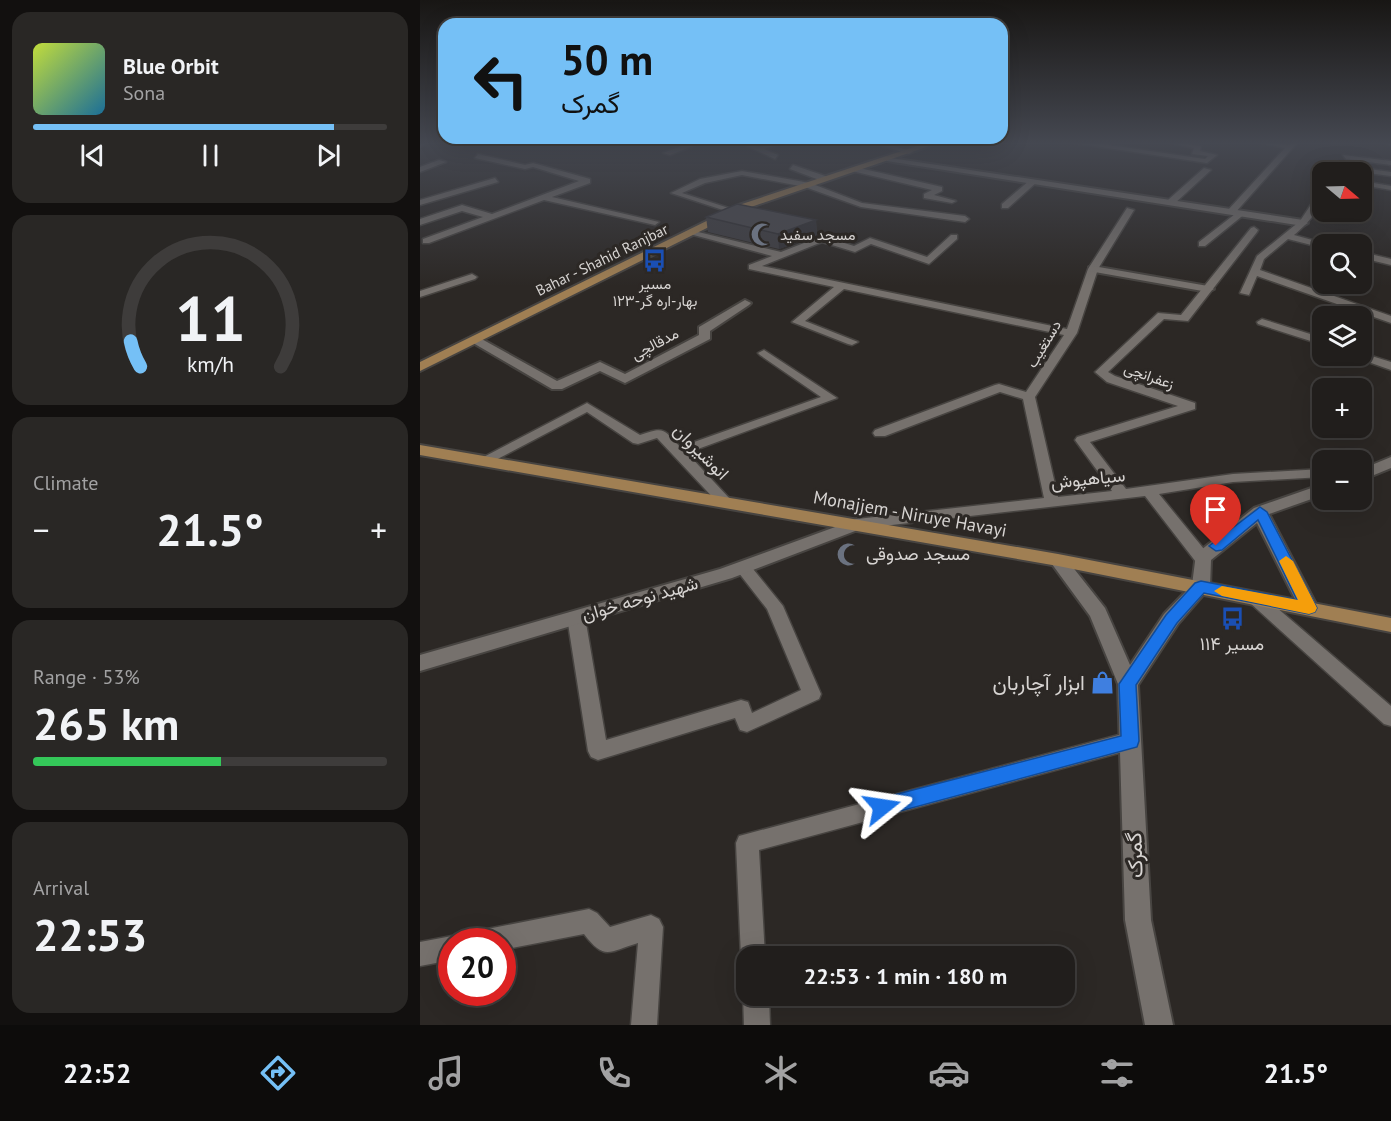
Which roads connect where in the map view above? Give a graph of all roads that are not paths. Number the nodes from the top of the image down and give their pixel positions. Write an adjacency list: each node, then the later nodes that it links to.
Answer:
1 (463, 190): 14 (lane)
2 (566, 190): 11 (lane)
3 (682, 190): 18 (lane)
4 (794, 190): 18 (main road, Bahar - Shahid Ranjbar)
5 (820, 190): 21 (lane)
6 (938, 190): 12 (lane)
7 (1024, 190): 15 (lane)
8 (1088, 190): 13 (street)
9 (1183, 190): 13 (lane)
10 (1255, 190): 19 (lane)
11 (546, 198): 20 (lane); 23 (lane)
12 (952, 201)
13 (1171, 202): 19 (street)
14 (420, 203)
15 (1005, 206)
16 (1130, 210): 35 (lane, دستغیب)
17 (1312, 210): 24 (lane)
18 (732, 212): 26 (main road, Bahar - Shahid Ranjbar)
19 (1236, 213): 24 (street); 31 (lane)
20 (495, 217): 22 (lane); 29 (lane)
21 (965, 219)
22 (420, 222)
23 (655, 222)
24 (1303, 223): 27 (lane)
25 (1254, 230): 39 (lane, زعفرانچی)
26 (690, 233): 32 (lane); 47 (main road, Bahar - Shahid Ranjbar)
27 (1286, 236): 30 (lane); 36 (lane)
28 (954, 237): 32 (lane)
29 (426, 241)
30 (1312, 242)
31 (1202, 244)
32 (781, 255): 38 (lane)
33 (1372, 257): 34 (lane)
34 (1391, 262)
35 (1094, 269): 39 (street); 45 (lane, دستغیب)
36 (1254, 271): 40 (lane); 43 (lane)
37 (472, 277): 41 (lane)
38 (840, 287): 45 (lane); 48 (lane)
39 (1208, 289): 63 (lane, زعفرانچی)
40 (1245, 293)
41 (420, 294)
42 (744, 303): 47 (street, مدقالچی)
43 (1391, 320)
44 (1263, 322): 46 (lane)
45 (1071, 333): 53 (lane, دستغیب)
46 (1312, 338)
47 (474, 340): 52 (main road, Bahar - Shahid Ranjbar)
48 (852, 342)
49 (764, 353): 56 (lane)
50 (1372, 360): 51 (lane)
51 (1391, 366)
52 (420, 367)
53 (1029, 397): 54 (lane); 65 (lane)
54 (880, 433)
55 (420, 450): 57 (main road, Monajjem - Niruye Havayi)
56 (678, 452): 57 (lane, انوشیروان); 64 (lane, انوشیروان)
57 (483, 461): 64 (main road, Monajjem - Niruye Havayi)
58 (1391, 462): 59 (street)
59 (1372, 470)
60 (1312, 474): 61 (lane, سیاهپوش)
61 (1149, 491): 63 (lane, سیاهپوش); 68 (lane)
62 (1312, 493): 66 (street)
63 (1122, 494): 65 (lane, سیاهپوش)
64 (725, 502): 67 (main road, Monajjem - Niruye Havayi)
65 (1052, 502): 67 (lane, سیاهپوش)
66 (1260, 512): 68 (street); 73 (street)
67 (857, 524): 69 (main road, Monajjem - Niruye Havayi); 70 (street, شهید نوحه خوان)
68 (1202, 558): 71 (street)
69 (1058, 560): 71 (main road, Monajjem - Niruye Havayi); 77 (street, گمرک)
70 (743, 568): 74 (street, شهید نوحه خوان); 74 (lane)
71 (1201, 587): 72 (main road, Monajjem - Niruye Havayi); 77 (street)
72 (1255, 598): 73 (main road, Monajjem - Niruye Havayi); 78 (lane)
73 (1309, 608): 75 (main road, Monajjem - Niruye Havayi)
74 (576, 618): 76 (street, شهید نوحه خوان)
75 (1391, 625)
76 (420, 663)
77 (1128, 684): 79 (street, گمرک)
78 (1391, 718)
79 (1130, 741): 81 (lane); 87 (street, گمرک)
80 (516, 935): 85 (lane)
81 (752, 946)
82 (438, 951): 83 (lane)
83 (420, 954)
84 (756, 1006): 86 (lane)
85 (644, 1025)
86 (757, 1025)
87 (1160, 1025)

